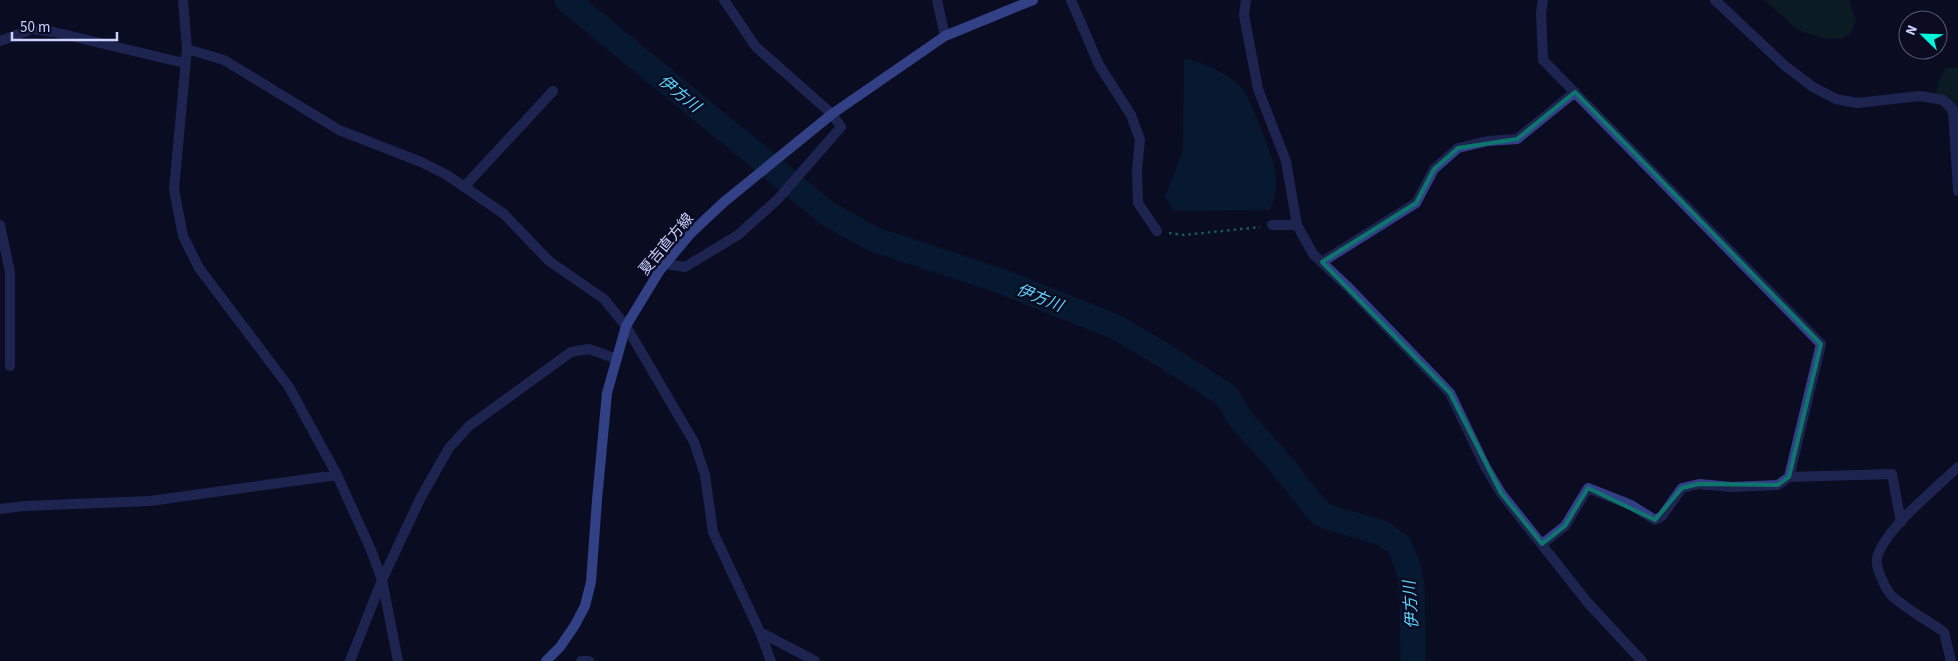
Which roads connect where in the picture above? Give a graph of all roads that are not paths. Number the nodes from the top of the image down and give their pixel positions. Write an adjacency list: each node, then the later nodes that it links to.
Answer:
1 (183, 0): 11 (street)
2 (724, 0): 16 (street)
3 (937, 0): 9 (street)
4 (1033, 0): 9 (main road, 夏吉直方線)
5 (1071, 0): 22 (street)
6 (1246, 0): 21 (street)
7 (1543, 0): 14 (street)
8 (1715, 0): 15 (street)
9 (945, 36): 16 (main road, 夏吉直方線)
10 (0, 41): 12 (street)
11 (187, 49): 12 (street); 17 (street)
12 (184, 63): 29 (street)
13 (553, 91): 17 (street)
14 (1574, 92): 23 (street); 30 (street)
15 (1956, 108): 18 (street)
16 (832, 114): 24 (main road, 夏吉直方線); 24 (street)
17 (464, 187): 25 (street)
18 (1958, 191)
19 (0, 225): 27 (street)
20 (1272, 225): 21 (street)
21 (1297, 225): 23 (street)
22 (1158, 231)
23 (1322, 262): 33 (street)
24 (666, 264): 25 (main road, 夏吉直方線)
25 (626, 326): 26 (main road, 夏吉直方線); 35 (street)
26 (616, 359): 34 (street); 38 (main road, 夏吉直方線)
27 (10, 366)
28 (1958, 466): 32 (street)
29 (337, 475): 31 (street); 34 (street)
30 (1789, 477): 32 (street); 33 (street)
31 (0, 509)
32 (1901, 522): 44 (street)
33 (1542, 544): 43 (street)
34 (382, 580): 36 (street); 37 (street)
35 (760, 632): 41 (street); 42 (street)
36 (350, 661)
37 (398, 661)
38 (546, 661)
39 (581, 661): 40 (street)
40 (589, 661)
41 (771, 661)
42 (815, 661)
43 (1642, 661)
44 (1951, 661)

